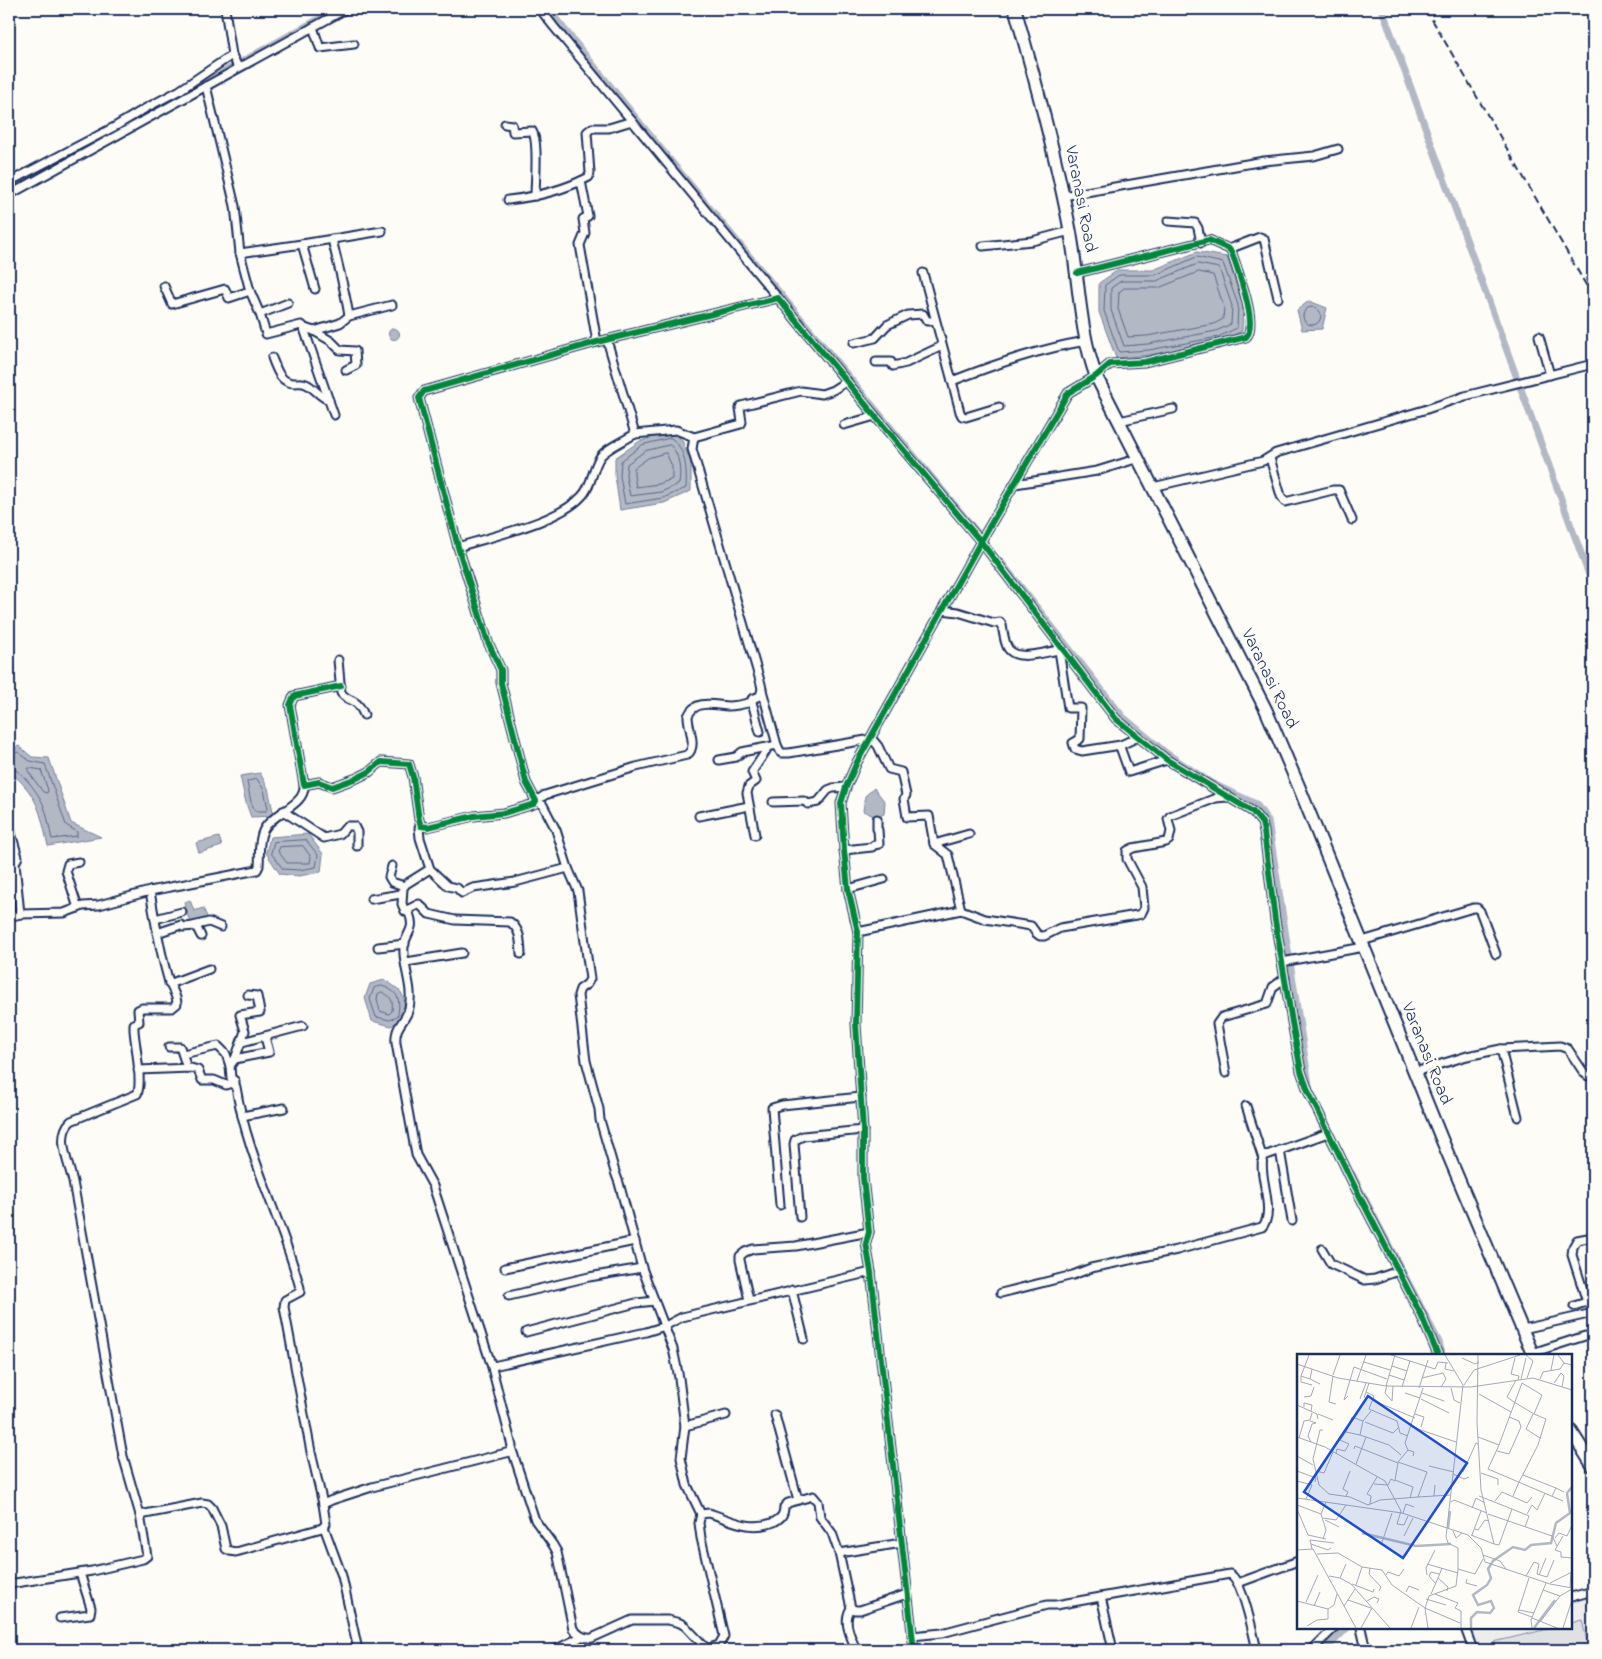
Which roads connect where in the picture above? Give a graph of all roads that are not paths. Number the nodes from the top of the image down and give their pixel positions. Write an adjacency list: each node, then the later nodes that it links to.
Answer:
1 (225, 9): 7 (street)
2 (346, 9): 5 (street)
3 (540, 9): 10 (street)
4 (1015, 9): 17 (highway, Varanasi Road)
5 (313, 27): 6 (street); 8 (street)
6 (354, 44)
7 (233, 56): 8 (street); 13 (street)
8 (238, 66): 9 (street)
9 (206, 86): 15 (street); 27 (street)
10 (632, 121): 14 (street); 33 (street)
11 (505, 124): 16 (street)
12 (1338, 149): 17 (street)
13 (9, 182)
14 (581, 182): 16 (street); 45 (street)
15 (9, 195)
16 (535, 196): 18 (street)
17 (1063, 196): 21 (highway, Varanasi Road)
18 (508, 200)
19 (1168, 221): 23 (street)
20 (382, 231): 22 (street)
21 (1070, 231): 25 (street); 29 (highway, Varanasi Road)
22 (332, 239): 24 (street); 38 (street)
23 (1201, 243): 26 (street); 29 (street)
24 (302, 244): 27 (street); 31 (street)
25 (983, 246)
26 (1229, 249): 34 (street); 53 (street)
27 (240, 253): 32 (street)
28 (923, 273): 39 (street)
29 (1077, 273): 44 (highway, Varanasi Road)
30 (164, 286): 32 (street)
31 (315, 289)
32 (250, 291): 37 (street)
33 (778, 298): 43 (street); 54 (street)
34 (1278, 298)
35 (288, 303): 37 (street)
36 (392, 305): 38 (street)
37 (260, 314): 40 (street)
38 (349, 316): 41 (street)
39 (935, 321): 46 (street); 47 (street)
40 (305, 328): 41 (street); 56 (street)
41 (314, 331): 51 (street)
42 (1539, 336): 52 (street)
43 (607, 340): 45 (street); 63 (street)
44 (1086, 341): 53 (highway, Varanasi Road); 55 (street)
45 (597, 342): 71 (street)
46 (854, 343)
47 (942, 346): 49 (street); 55 (street)
48 (272, 358): 56 (street)
49 (876, 362)
50 (1593, 364): 52 (street)
51 (346, 370)
52 (1550, 375): 66 (street)
53 (1096, 376): 61 (highway, Varanasi Road); 67 (street)
54 (847, 381): 60 (street); 64 (street)
55 (952, 381): 57 (street)
56 (329, 400): 59 (street)
57 (999, 406)
58 (1173, 409): 61 (street)
59 (334, 415)
60 (875, 416): 62 (street); 70 (street)
61 (1119, 421): 65 (highway, Varanasi Road)
62 (844, 425)
63 (635, 434): 64 (street); 71 (street)
64 (694, 437): 77 (street)
65 (1139, 458): 67 (street); 68 (highway, Varanasi Road)
66 (1270, 458): 68 (street); 69 (street)
67 (1015, 484): 70 (street)
68 (1153, 488): 127 (highway, Varanasi Road)
69 (1352, 520)
70 (983, 540): 72 (street); 73 (street)
71 (458, 547): 91 (street)
72 (942, 610): 74 (street); 82 (street)
73 (1057, 641): 74 (street); 81 (street)
74 (1059, 650): 84 (street)
75 (338, 660): 76 (street)
76 (341, 686): 79 (street); 88 (street)
77 (762, 689): 78 (street); 83 (street)
78 (752, 702): 80 (street); 91 (street)
79 (364, 715)
80 (760, 732)
81 (1138, 737): 84 (street); 87 (street)
82 (872, 739): 83 (street); 89 (street); 101 (street)
83 (777, 745): 85 (street)
84 (1122, 745): 87 (street)
85 (766, 748): 86 (street); 93 (street)
86 (719, 760)
87 (1167, 760): 90 (street)
88 (304, 785): 94 (street); 98 (street)
89 (846, 787): 92 (street); 103 (street)
90 (1227, 797): 115 (street); 132 (street)
91 (536, 801): 98 (street); 106 (street)
92 (773, 802)
93 (749, 806): 96 (street); 100 (street)
94 (283, 811): 102 (street); 111 (street)
95 (9, 813): 118 (street)
96 (699, 816)
97 (878, 819): 103 (street)
98 (421, 826): 107 (street)
99 (969, 834): 101 (street)
100 (755, 835)
101 (934, 844): 115 (street)
102 (357, 846)
103 (844, 850): 110 (street)
104 (79, 862): 114 (street)
105 (392, 866): 109 (street)
106 (568, 868): 107 (street); 166 (street)
107 (430, 869): 109 (street)
108 (884, 879): 110 (street)
109 (404, 886): 112 (street)
110 (848, 889): 123 (street)
111 (150, 891): 114 (street); 120 (street)
112 (401, 894): 113 (street); 117 (street)
113 (372, 899)
114 (78, 908): 118 (street)
115 (961, 910): 123 (street)
116 (182, 912): 120 (street)
117 (405, 912): 126 (street); 130 (street)
118 (20, 914): 119 (street)
119 (9, 917)
120 (155, 919): 124 (street)
121 (193, 926): 122 (street); 124 (street); 125 (street)
122 (221, 928)
123 (858, 932): 152 (street)
124 (157, 933): 136 (street)
125 (201, 936)
126 (405, 944): 128 (street); 133 (street)
127 (1363, 944): 131 (street); 132 (street); 148 (highway, Varanasi Road)
128 (378, 948)
129 (462, 953): 133 (street)
130 (521, 954)
131 (1496, 954)
132 (1284, 961): 135 (street)
133 (406, 962): 187 (street)
134 (209, 969): 136 (street)
135 (1285, 978): 149 (street); 158 (street)
136 (169, 984): 147 (street)
137 (248, 995): 140 (street)
138 (303, 1026): 139 (street)
139 (264, 1037): 140 (street); 144 (street)
140 (242, 1042): 144 (street)
141 (169, 1047): 143 (street)
142 (1502, 1050): 148 (street); 150 (street); 156 (street)
143 (183, 1054): 145 (street); 146 (street)
144 (235, 1059): 145 (street)
145 (230, 1066): 151 (street)
146 (187, 1068): 147 (street); 151 (street)
147 (138, 1070): 197 (street)
148 (1415, 1072): 181 (highway, Varanasi Road)
149 (1226, 1073)
150 (1593, 1076)
151 (235, 1085): 155 (street)
152 (861, 1097): 157 (street); 161 (street)
153 (1246, 1106): 160 (street)
154 (284, 1108): 155 (street)
155 (242, 1116): 195 (street)
156 (1518, 1117)
157 (863, 1130): 162 (street); 164 (street)
158 (1328, 1133): 159 (street); 170 (street)
159 (1280, 1150): 160 (street); 163 (street)
160 (1262, 1159): 173 (street)
161 (780, 1205)
162 (800, 1217)
163 (1292, 1221)
164 (868, 1232): 171 (street); 175 (street)
165 (1593, 1237): 177 (street)
166 (635, 1241): 168 (street); 169 (street)
167 (1322, 1249): 170 (street)
168 (505, 1268)
169 (642, 1268): 174 (street); 176 (street)
170 (1398, 1271): 185 (street)
171 (871, 1272): 172 (street); 199 (street)
172 (792, 1290): 175 (street); 184 (street)
173 (1001, 1293)
174 (509, 1296)
175 (750, 1300): 180 (street)
176 (655, 1301): 180 (street); 182 (street)
177 (1590, 1301): 178 (street)
178 (1574, 1306)
179 (1593, 1312): 181 (street)
180 (665, 1326): 187 (street); 190 (street)
181 (1523, 1329): 186 (highway, Varanasi Road)
182 (526, 1332)
183 (1585, 1336): 186 (street)
184 (804, 1338)
185 (1438, 1354)
186 (1533, 1354)
187 (492, 1367): 192 (street)
188 (726, 1415): 190 (street)
189 (775, 1415): 194 (street)
190 (685, 1426): 196 (street)
191 (1572, 1433): 193 (highway)
192 (512, 1450): 195 (street); 215 (street)
193 (1593, 1466)
194 (798, 1500): 196 (street); 200 (street)
195 (323, 1504): 198 (street)
196 (701, 1514): 215 (street)
197 (140, 1515): 198 (street); 202 (street)
198 (324, 1526): 216 (street)
199 (902, 1543): 200 (street); 206 (street)
200 (839, 1553): 209 (street)
201 (1297, 1561): 203 (street)
202 (80, 1573): 204 (street); 210 (street)
203 (1238, 1583): 207 (street); 221 (street)
204 (9, 1584)
205 (1593, 1591): 208 (street)
206 (908, 1594): 209 (street); 214 (street)
207 (1101, 1597): 214 (street); 220 (street)
208 (1572, 1597)
209 (851, 1608): 218 (street)
210 (60, 1618)
211 (1333, 1629): 222 (street)
212 (1361, 1629): 223 (street)
213 (1465, 1629): 224 (street)
214 (912, 1636): 219 (street)
215 (581, 1637): 217 (street)
216 (358, 1650)
217 (554, 1650)
218 (856, 1650)
219 (914, 1650)
220 (1113, 1650)
221 (1257, 1650)
222 (1312, 1650)
223 (1366, 1650)
224 (1473, 1650)

